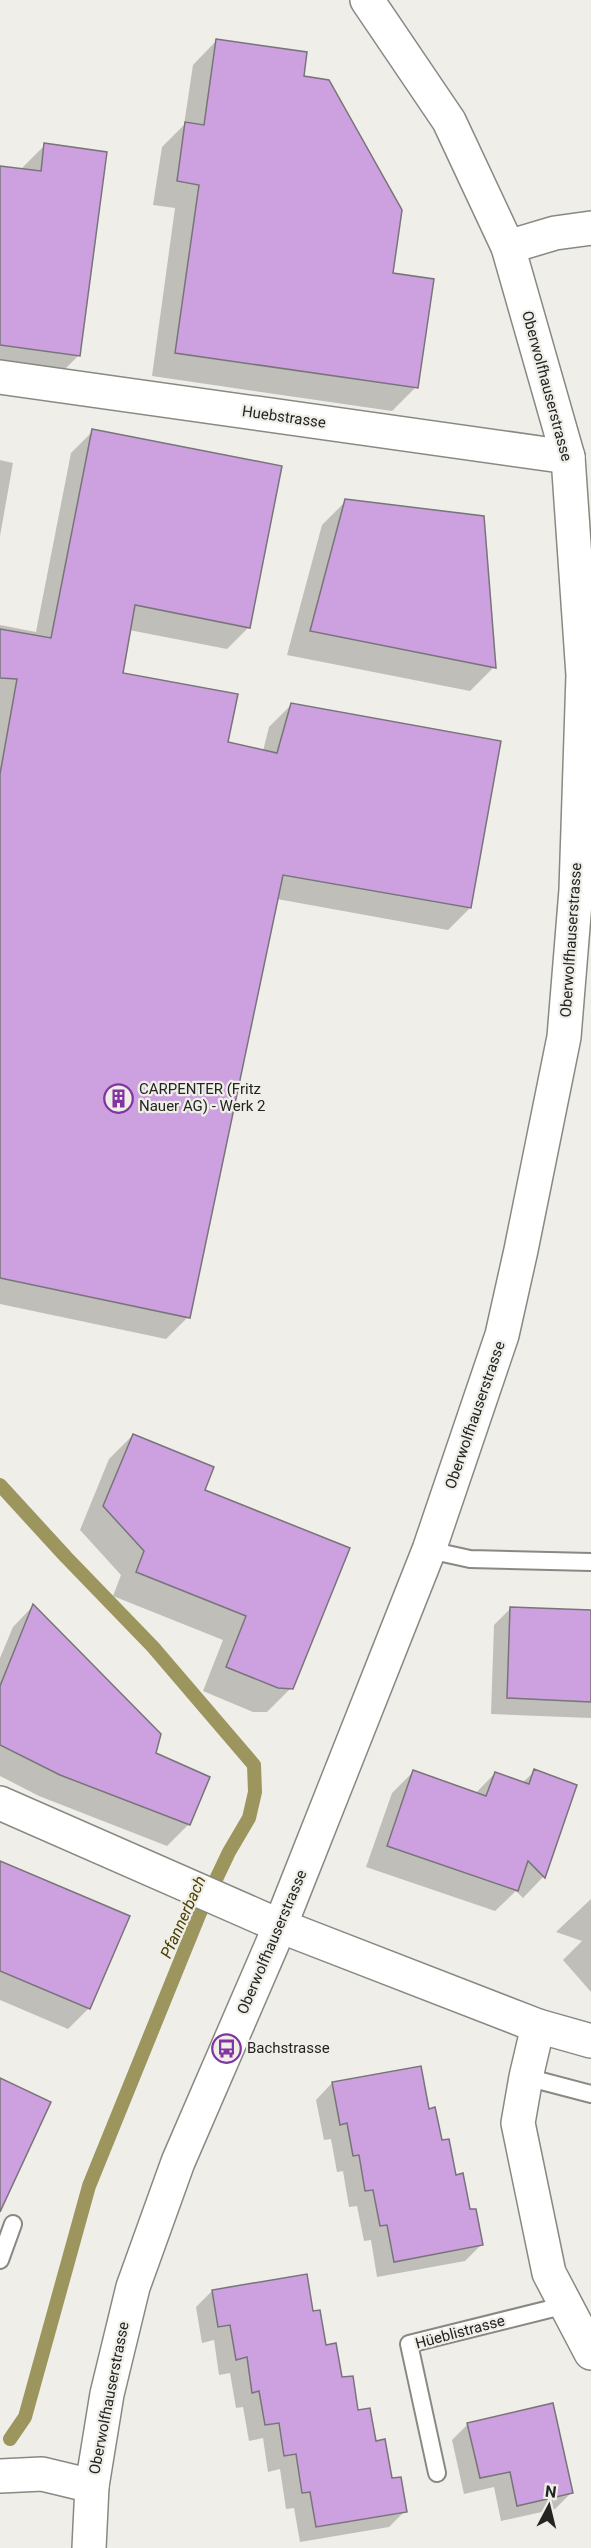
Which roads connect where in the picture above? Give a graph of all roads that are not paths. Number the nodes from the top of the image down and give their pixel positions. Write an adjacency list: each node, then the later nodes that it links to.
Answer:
1 (367, 0): 3 (street, Oberwolfhauserstrasse)
2 (591, 228): 3 (street)
3 (508, 247): 5 (street, Oberwolfhauserstrasse)
4 (0, 377): 5 (street, Huebstrasse)
5 (568, 457): 6 (street, Oberwolfhauserstrasse)
6 (585, 797): 7 (street, Oberwolfhauserstrasse)
7 (429, 1550): 8 (lane); 10 (street, Oberwolfhauserstrasse)
8 (591, 1562)
9 (0, 1803): 10 (street)
10 (280, 1926): 11 (street); 21 (street, Oberwolfhauserstrasse)
11 (538, 2026): 12 (street); 13 (street)
12 (591, 2041)
13 (526, 2077): 14 (lane); 17 (street)
14 (591, 2094)
15 (13, 2224): 16 (lane)
16 (0, 2260)
17 (566, 2305): 18 (street); 19 (lane, Hüeblistrasse)
18 (591, 2353)
19 (437, 2473)
20 (0, 2476): 21 (street)
21 (92, 2486): 22 (street, Oberwolfhauserstrasse)
22 (89, 2548)

